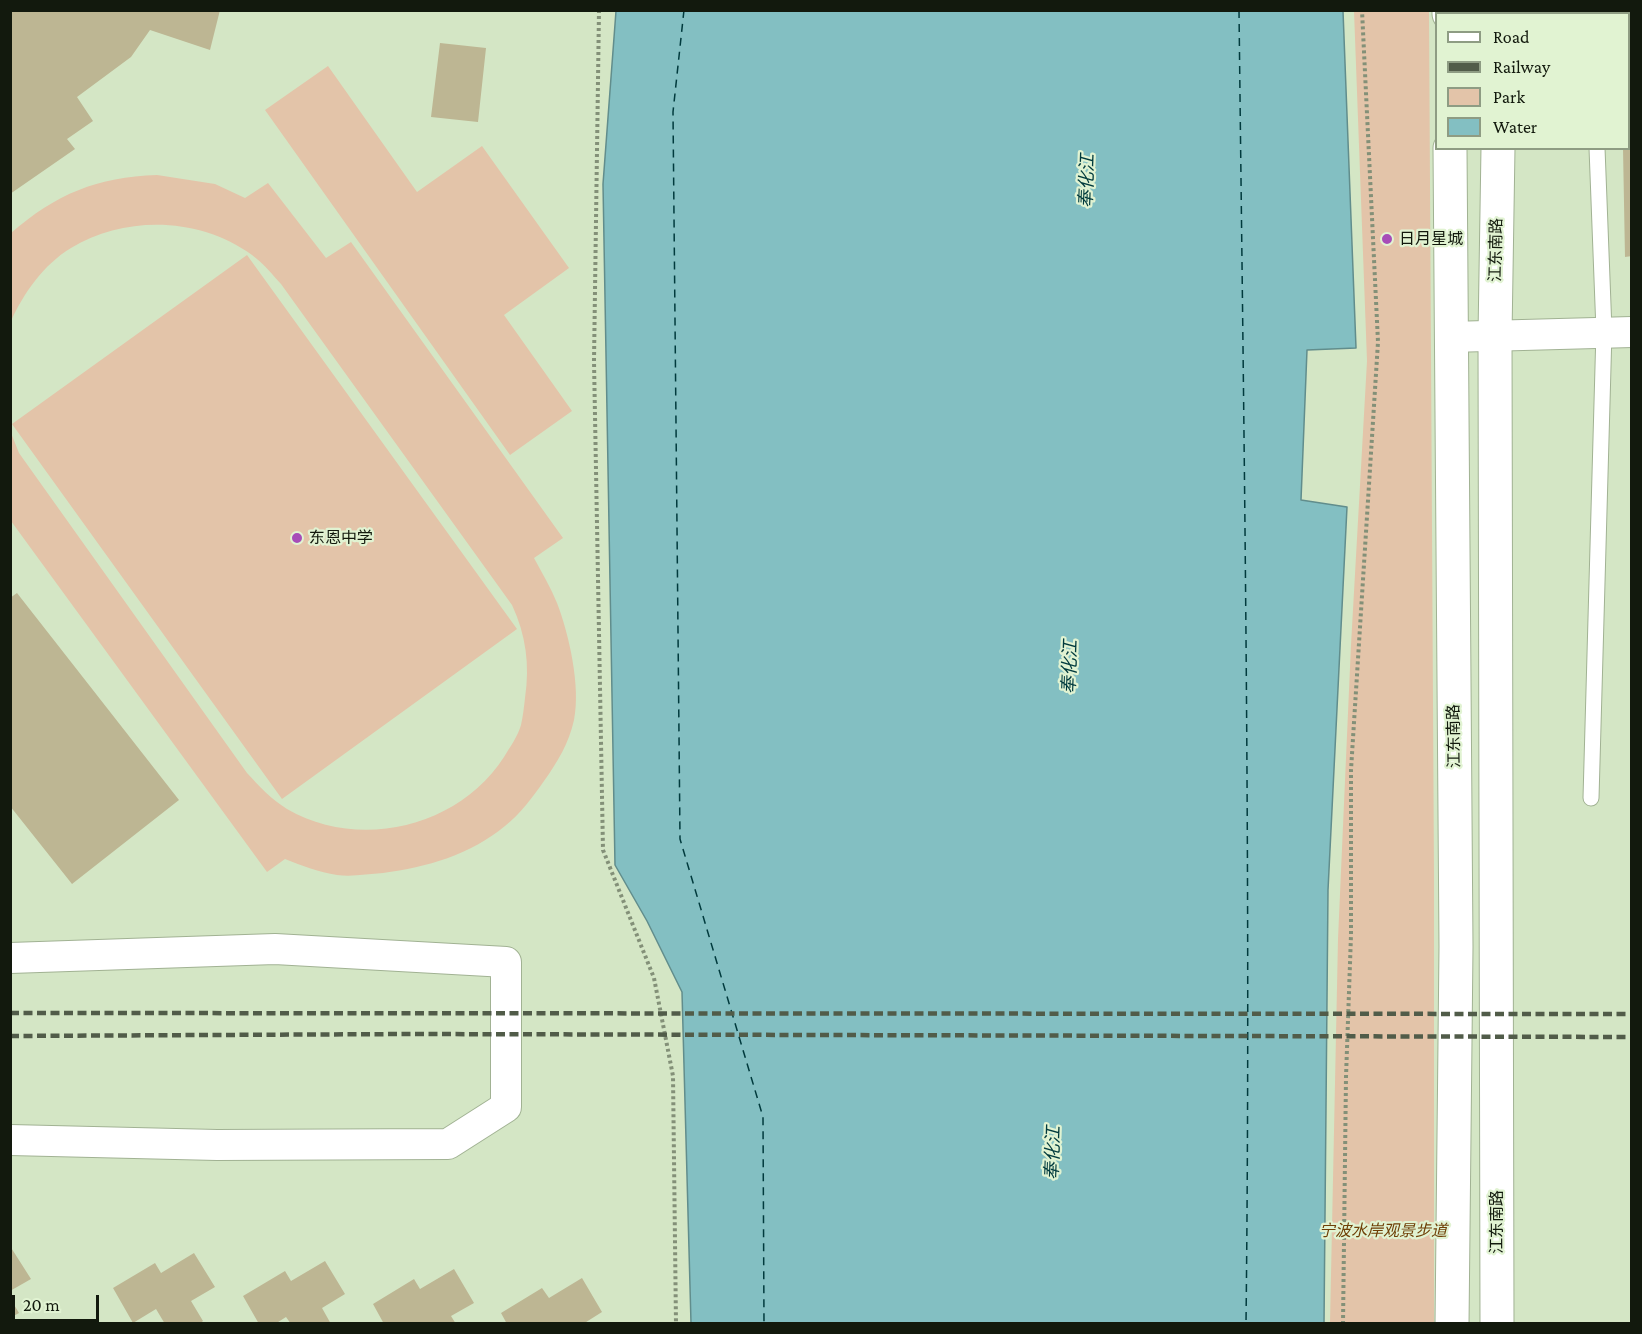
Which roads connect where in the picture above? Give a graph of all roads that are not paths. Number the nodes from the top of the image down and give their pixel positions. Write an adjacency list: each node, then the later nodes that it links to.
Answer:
1 (1450, 150): 6 (main road, 江东南路)
2 (1498, 150): 5 (main road, 江东南路)
3 (1597, 150): 4 (lane)
4 (1618, 331): 5 (street); 7 (lane)
5 (1494, 335): 6 (street); 11 (main road, 江东南路)
6 (1450, 337): 10 (main road, 江东南路)
7 (1591, 798)
8 (10, 958): 9 (street)
9 (10, 1140)
10 (1452, 1323)
11 (1497, 1323)

